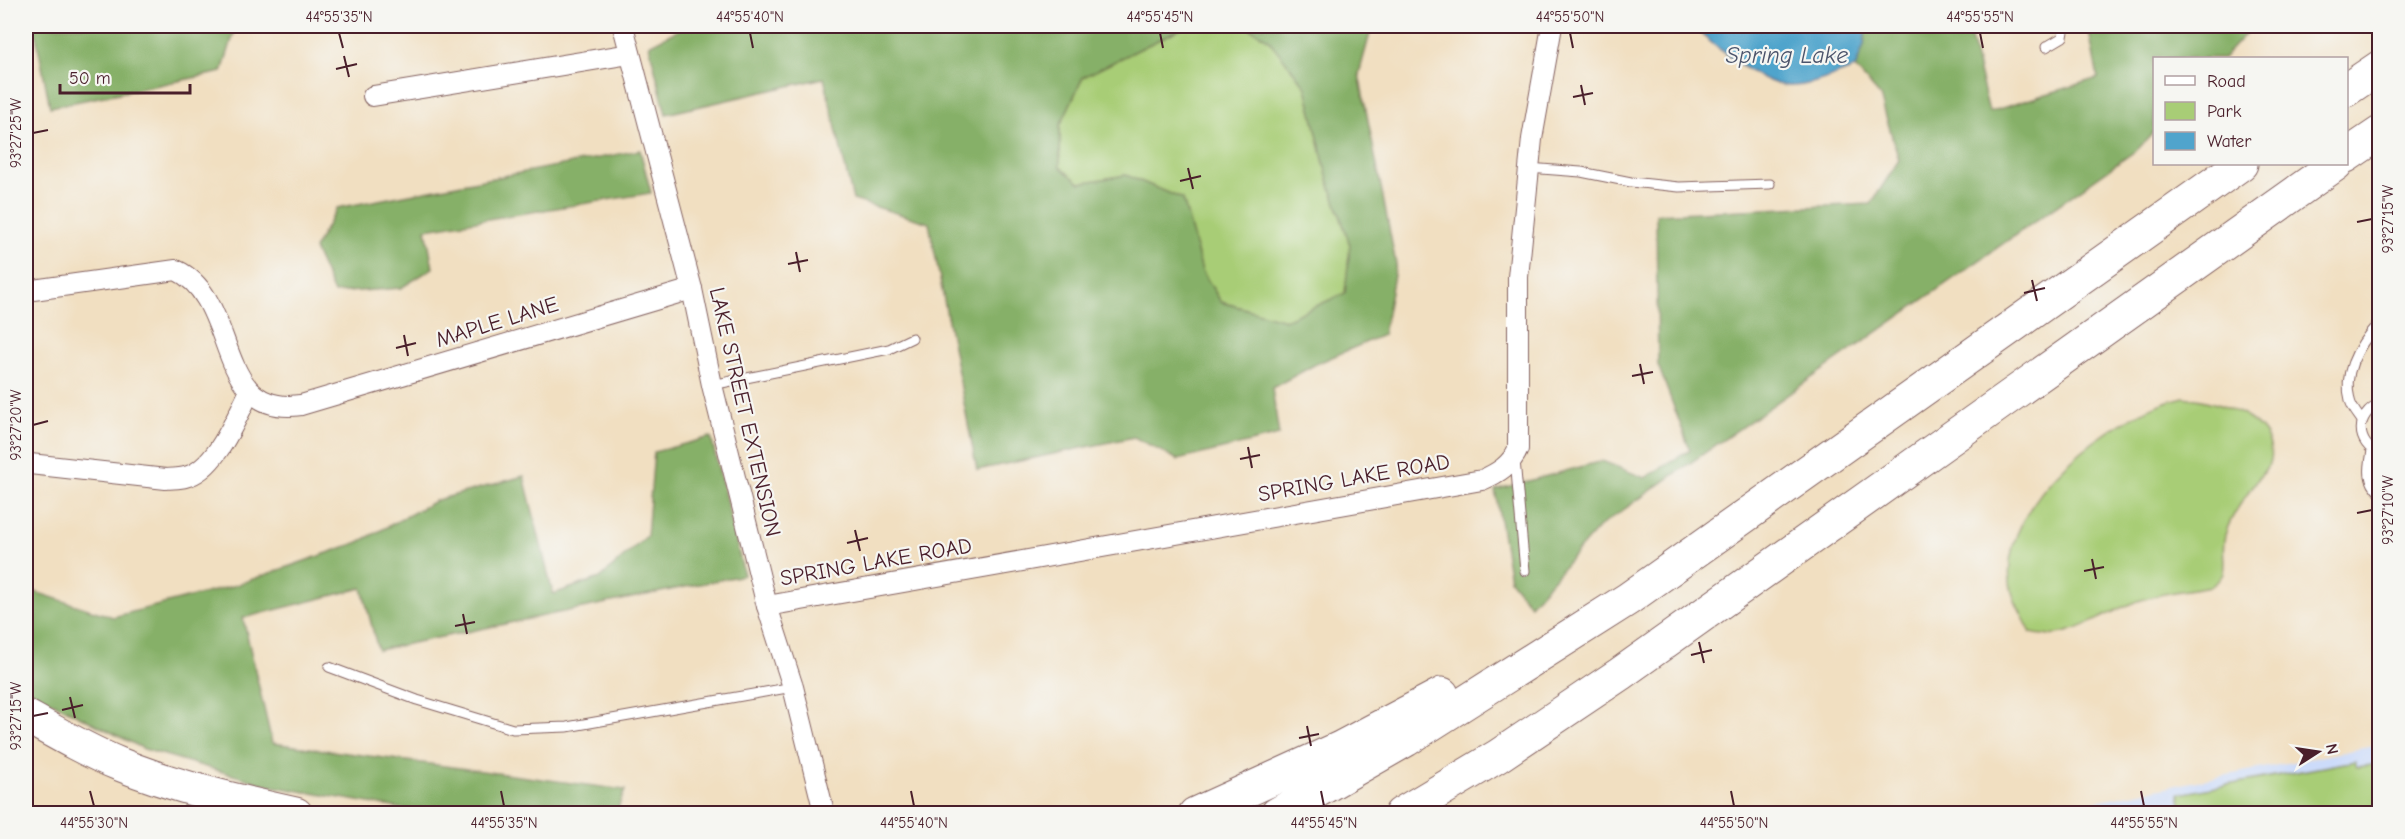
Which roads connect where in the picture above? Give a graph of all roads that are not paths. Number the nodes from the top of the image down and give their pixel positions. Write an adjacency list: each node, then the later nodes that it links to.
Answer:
1 (623, 26): 5 (street, LAKE STREET EXTENSION)
2 (1552, 26): 13 (street)
3 (2065, 26): 4 (lane)
4 (2046, 46)
5 (630, 54): 8 (street); 15 (street, LAKE STREET EXTENSION)
6 (2379, 67): 7 (highway)
7 (2348, 89)
8 (373, 96)
9 (2379, 133): 10 (highway)
10 (2348, 155)
11 (2240, 165): 30 (highway)
12 (2335, 165): 33 (highway)
13 (1528, 168): 14 (lane); 24 (street)
14 (1770, 184)
15 (692, 289): 19 (street, LAKE STREET EXTENSION); 20 (street, MAPLE LANE)
16 (26, 291): 20 (street)
17 (2379, 321): 22 (lane)
18 (912, 338): 19 (lane)
19 (712, 385): 28 (street, LAKE STREET EXTENSION)
20 (249, 393): 25 (street)
21 (2379, 404): 22 (lane)
22 (2362, 421): 23 (lane)
23 (2376, 453): 26 (lane)
24 (1514, 458): 27 (lane); 28 (street, SPRING LAKE ROAD)
25 (30, 464)
26 (2379, 493)
27 (1525, 571)
28 (767, 606): 31 (street, LAKE STREET EXTENSION)
29 (328, 667): 31 (lane)
30 (1506, 676): 36 (highway); 37 (highway)
31 (793, 687): 34 (street, LAKE STREET EXTENSION)
32 (26, 716): 35 (highway)
33 (1420, 805): 38 (highway)
34 (823, 808)
35 (296, 813)
36 (1196, 813)
37 (1277, 813)
38 (1401, 813)

